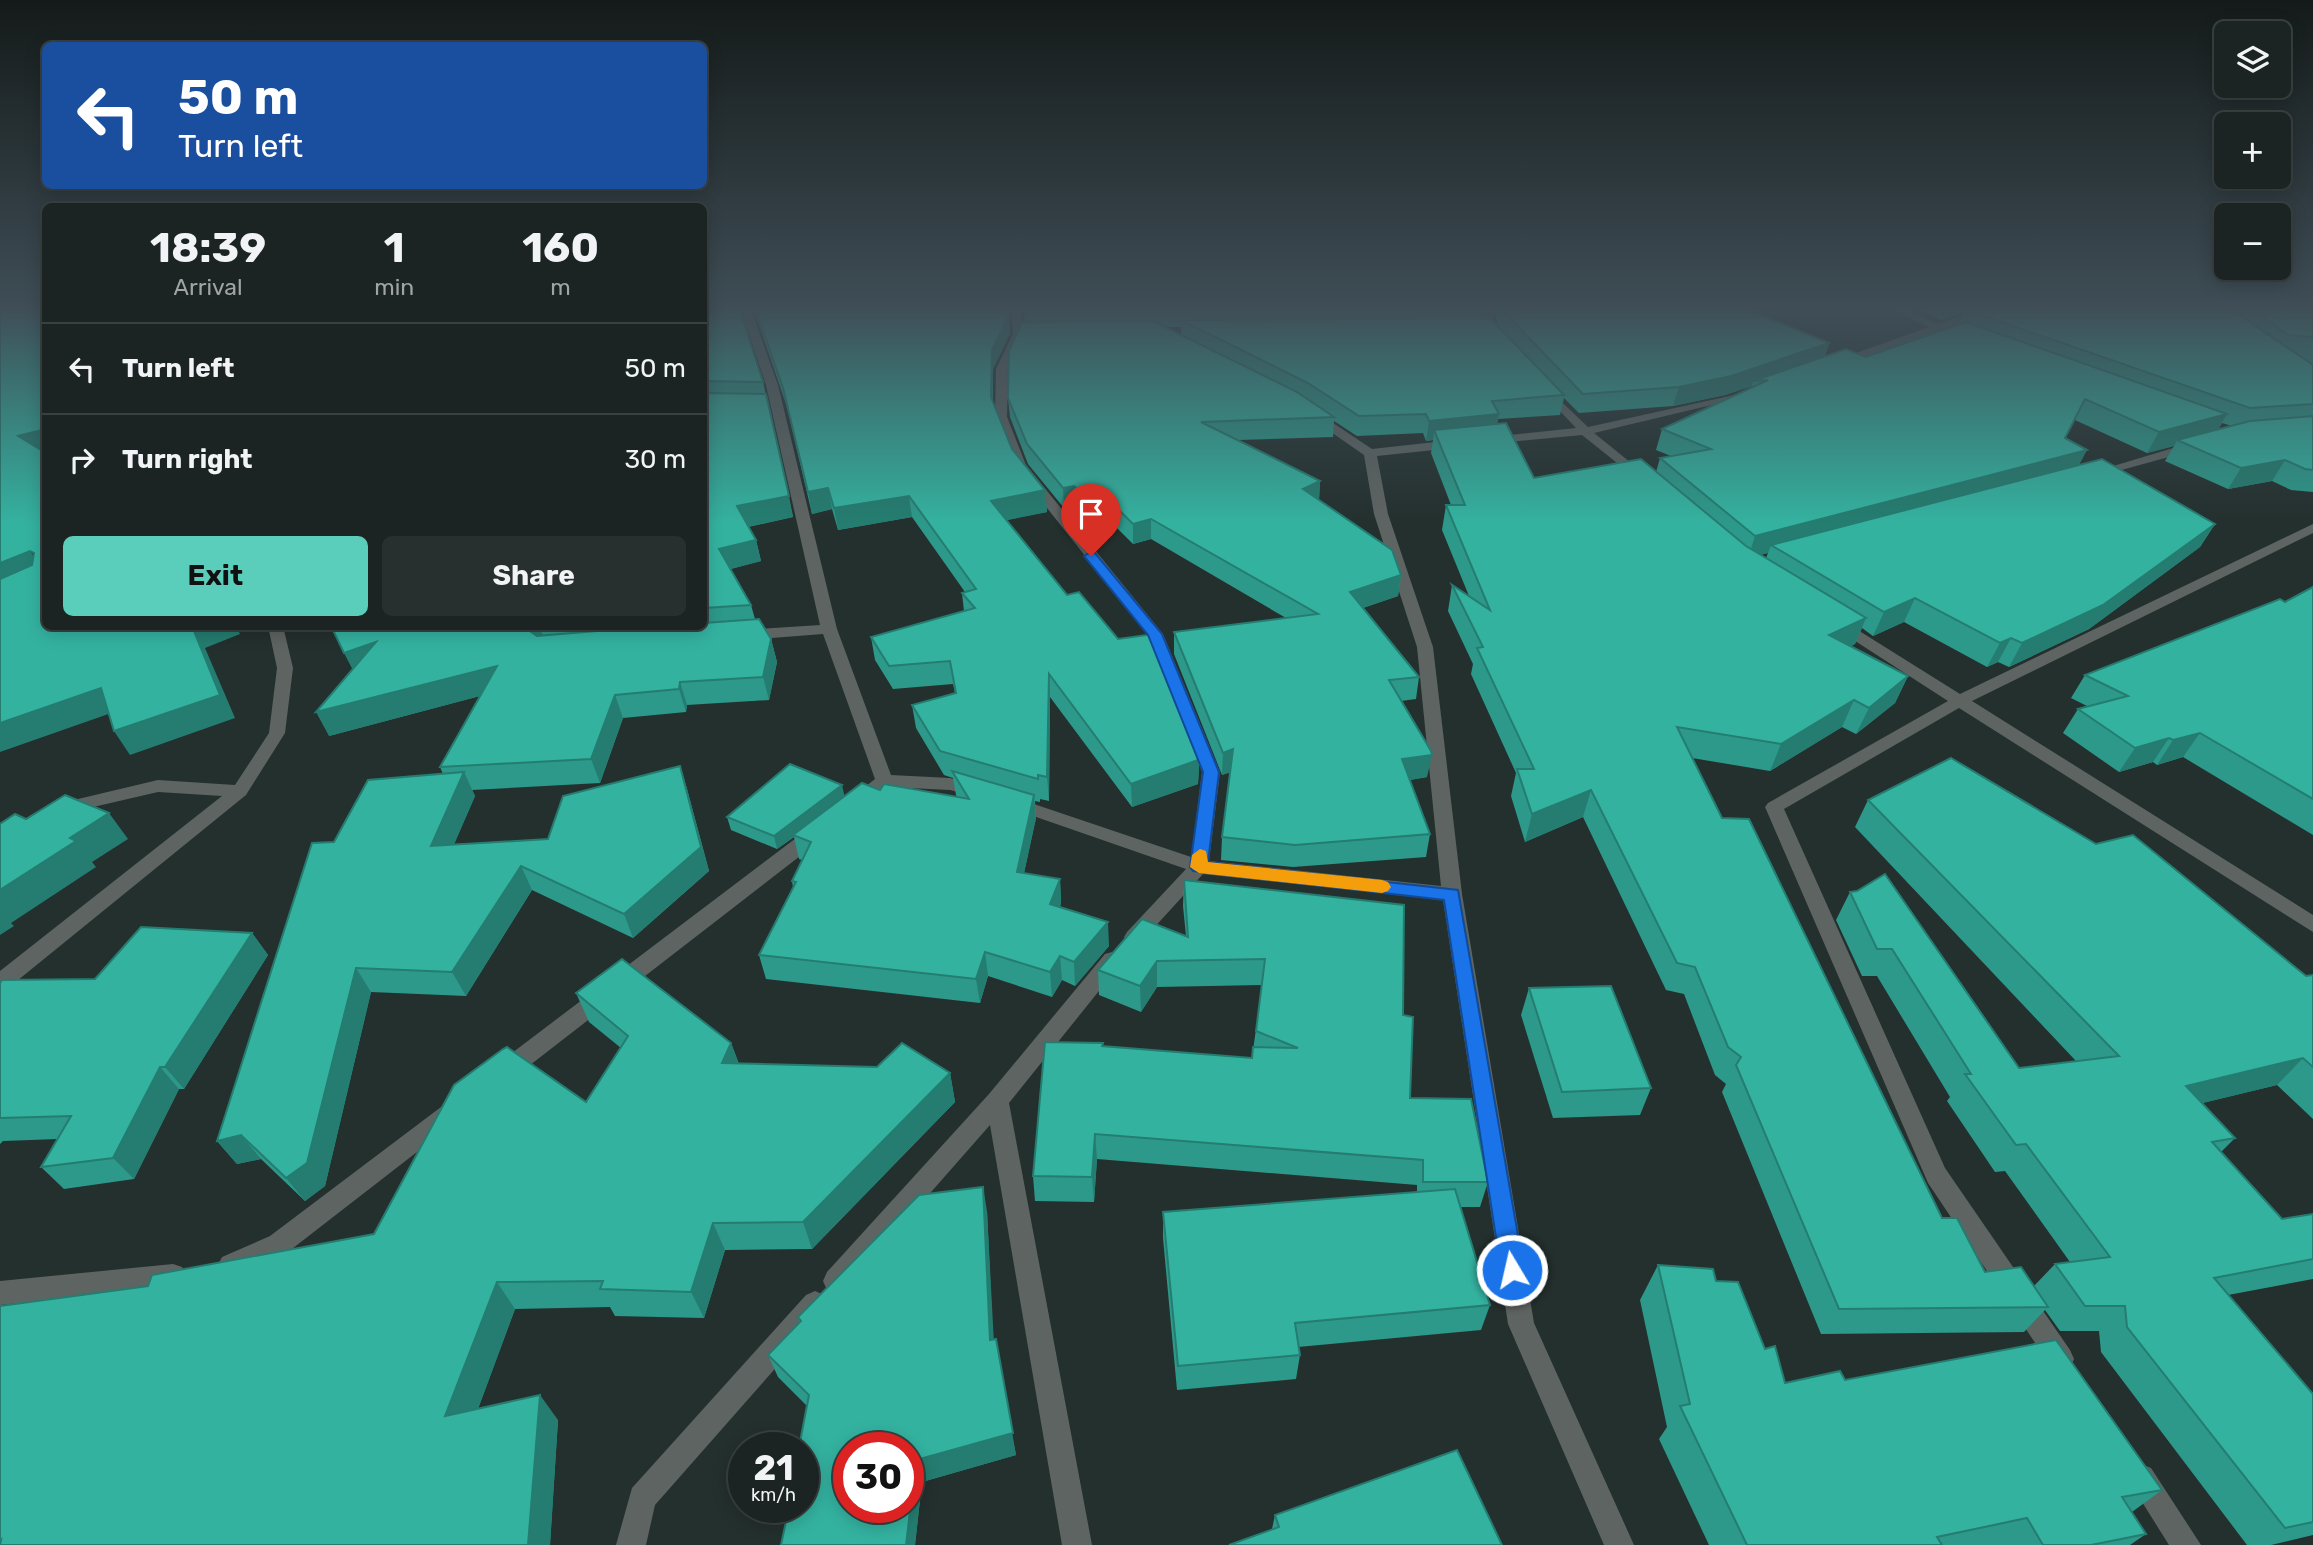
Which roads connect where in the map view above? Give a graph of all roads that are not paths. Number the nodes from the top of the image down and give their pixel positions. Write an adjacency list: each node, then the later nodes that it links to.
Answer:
1 (764, 379): 15 (street)
2 (1002, 379): 22 (street)
3 (1538, 381): 6 (street)
4 (1755, 391): 6 (street)
5 (1301, 407): 10 (street)
6 (1585, 431): 7 (street); 12 (street)
7 (1478, 442)
8 (2210, 442): 11 (street)
9 (1464, 443): 10 (street)
10 (1370, 453): 23 (street)
11 (2077, 478)
12 (1649, 485)
13 (2313, 528): 18 (street)
14 (1824, 615): 18 (street)
15 (829, 629): 17 (street); 19 (street)
16 (276, 630): 20 (street)
17 (734, 636)
18 (1961, 700): 24 (street); 32 (street)
19 (884, 781): 22 (street); 26 (street)
20 (240, 791): 21 (street); 25 (street)
21 (49, 812)
22 (1199, 867): 23 (street); 28 (street)
23 (1452, 894): 36 (street)
24 (2313, 925)
25 (0, 983)
26 (488, 1084)
27 (466, 1101): 29 (street)
28 (997, 1101): 34 (street); 35 (street)
29 (215, 1272)
30 (188, 1275): 31 (street)
31 (0, 1293)
32 (2069, 1371)
33 (2132, 1464): 37 (street)
34 (631, 1545)
35 (1077, 1545)
36 (1619, 1545)
37 (2186, 1545)

